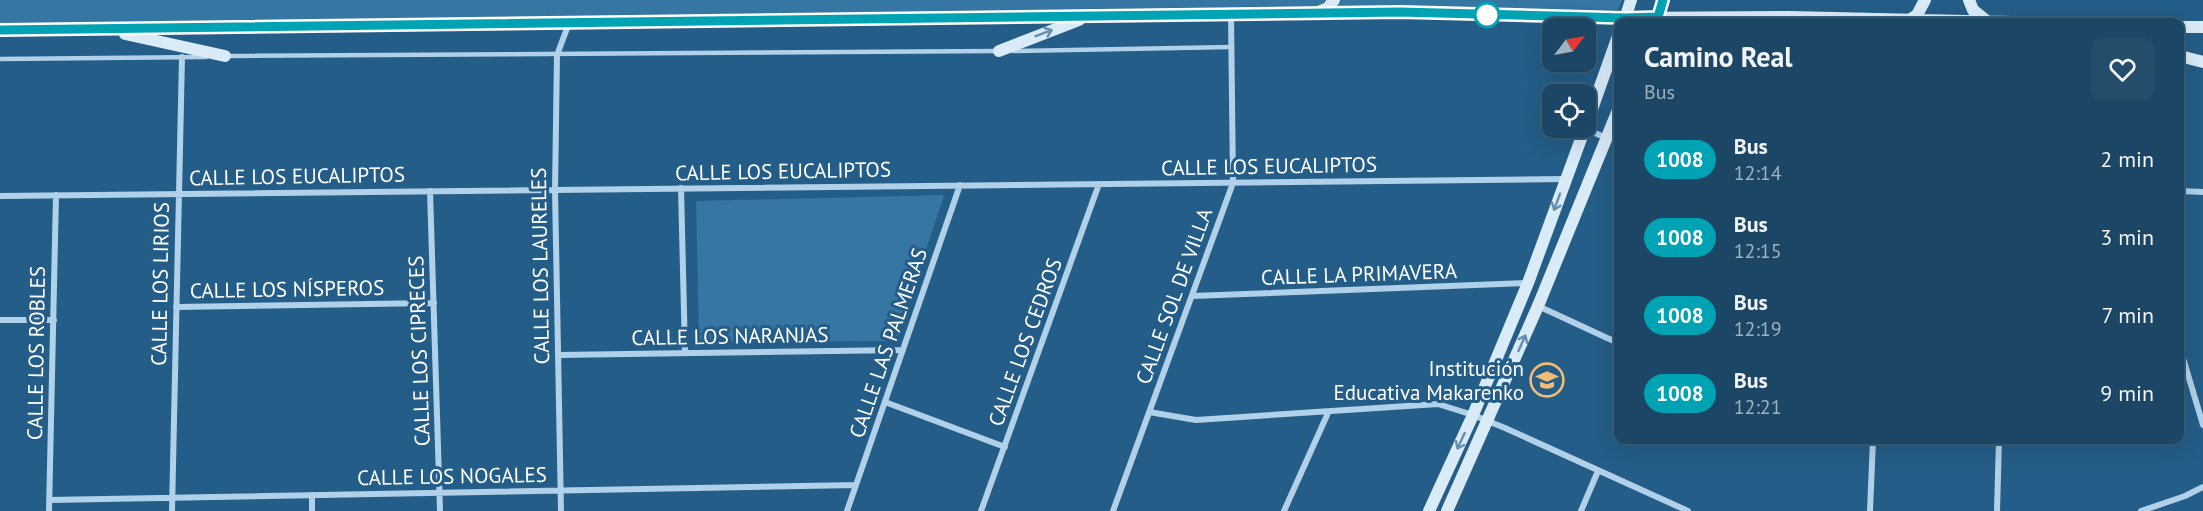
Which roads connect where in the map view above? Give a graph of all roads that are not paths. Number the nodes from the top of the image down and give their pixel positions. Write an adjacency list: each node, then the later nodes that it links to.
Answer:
1 (1334, 0): 8 (main road)
2 (1384, 0): 7 (main road)
3 (1631, 0): 11 (main road)
4 (1664, 0): 12 (main road)
5 (1925, 0): 15 (main road)
6 (1969, 0): 16 (main road)
7 (1400, 12): 8 (main road); 17 (main road)
8 (1317, 13): 9 (main road)
9 (1231, 15): 10 (main road); 23 (street, CALLE SOL DE VILLA)
10 (1090, 16): 18 (main road); 25 (main road, one-way to 10)
11 (1625, 18)
12 (1658, 18)
13 (1745, 18): 14 (main road)
14 (1829, 18)
15 (1912, 18)
16 (1983, 18)
17 (1614, 20)
18 (569, 23): 22 (main road); 26 (street, CALLE LOS LAURELES)
19 (2184, 27): 20 (main road)
20 (2203, 27)
21 (2, 29): 22 (main road)
22 (103, 29): 28 (main road)
23 (1232, 47): 25 (lane); 38 (street, CALLE SOL DE VILLA)
24 (1614, 47): 33 (main road)
25 (999, 51): 26 (lane)
26 (557, 55): 28 (lane); 42 (street, CALLE LOS LAURELES)
27 (182, 57): 28 (lane); 30 (lane); 46 (street, CALLE LOS LIRIOS)
28 (225, 57)
29 (2184, 57): 32 (main road)
30 (0, 59)
31 (2184, 63): 32 (street)
32 (2203, 63)
33 (1596, 97)
34 (1596, 131): 36 (street)
35 (1581, 138): 37 (main road)
36 (1612, 138): 52 (main road)
37 (1566, 179): 38 (street, CALLE LOS EUCALIPTOS); 49 (main road, one-way to 49)
38 (1233, 183): 39 (street, CALLE LOS EUCALIPTOS); 50 (street, CALLE SOL DE VILLA)
39 (1099, 184): 40 (street, CALLE LOS EUCALIPTOS); 69 (street, CALLE LOS CEDROS)
40 (960, 185): 41 (street, CALLE LOS EUCALIPTOS); 57 (street, CALLE LAS PALMERAS)
41 (681, 188): 42 (street, CALLE LOS EUCALIPTOS); 58 (street)
42 (555, 190): 43 (street, CALLE LOS EUCALIPTOS); 59 (street, CALLE LOS LAURELES)
43 (430, 191): 46 (street, CALLE LOS EUCALIPTOS); 51 (street, CALLE LOS CIPRECES)
44 (2184, 191): 45 (street)
45 (2203, 192)
46 (178, 194): 47 (street, CALLE LOS EUCALIPTOS); 53 (street, CALLE LOS LIRIOS)
47 (56, 195): 48 (street, CALLE LOS EUCALIPTOS); 55 (street, CALLE LOS ROBLES)
48 (0, 196)
49 (1528, 283): 50 (street, CALLE LA PRIMAVERA); 64 (main road)
50 (1192, 296): 62 (street, CALLE SOL DE VILLA)
51 (434, 303): 53 (street, CALLE LOS NÍSPEROS); 74 (street, CALLE LOS CIPRECES)
52 (1538, 306): 56 (street); 65 (main road, one-way to 52)
53 (176, 307): 76 (street, CALLE LOS LIRIOS)
54 (0, 320): 55 (street)
55 (54, 320): 77 (street, CALLE LOS ROBLES)
56 (1614, 341)
57 (903, 350): 58 (street, CALLE LOS NARANJAS); 61 (street, CALLE LAS PALMERAS)
58 (685, 353): 59 (street, CALLE LOS NARANJAS)
59 (558, 356): 73 (street, CALLE LOS LAURELES)
60 (2184, 366): 66 (street)
61 (885, 402): 69 (street); 71 (street, CALLE LAS PALMERAS)
62 (1149, 412): 63 (street); 87 (street, CALLE SOL DE VILLA)
63 (1328, 413): 64 (street); 88 (street)
64 (1473, 414): 65 (street); 89 (main road, one-way to 89)
65 (1487, 421): 70 (street); 90 (main road)
66 (2203, 426)
67 (1873, 444): 94 (street)
68 (1999, 444): 95 (street)
69 (1005, 447): 86 (street, CALLE LOS CEDROS)
70 (1598, 471): 78 (street); 91 (street)
71 (856, 485): 73 (street, CALLE LOS NOGALES); 85 (street, CALLE LAS PALMERAS)
72 (2203, 487): 79 (street)
73 (561, 490): 74 (street, CALLE LOS NOGALES); 84 (street, CALLE LOS LAURELES)
74 (439, 492): 75 (street, CALLE LOS NOGALES); 83 (street, CALLE LOS CIPRECES)
75 (312, 495): 76 (street, CALLE LOS NOGALES); 82 (street)
76 (172, 497): 77 (street, CALLE LOS NOGALES); 81 (street, CALLE LOS LIRIOS)
77 (49, 500): 80 (street, CALLE LOS ROBLES)
78 (1672, 504): 92 (street); 93 (street)
79 (2159, 509): 96 (street)
80 (49, 511)
81 (172, 511)
82 (312, 511)
83 (440, 511)
84 (561, 511)
85 (847, 511)
86 (981, 511)
87 (1113, 511)
88 (1284, 511)
89 (1429, 511)
90 (1447, 511)
91 (1581, 511)
92 (1678, 511)
93 (1688, 511)
94 (1870, 511)
95 (1997, 511)
96 (2141, 511)

